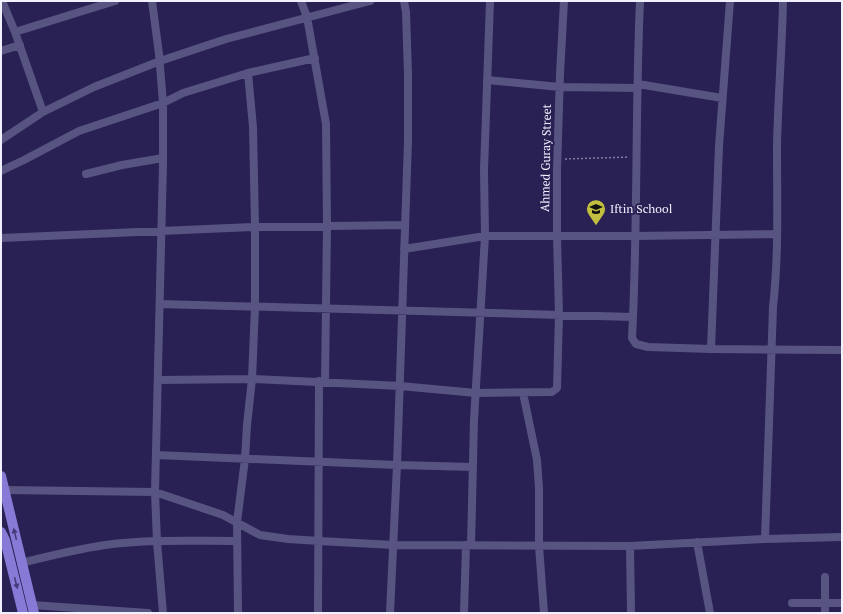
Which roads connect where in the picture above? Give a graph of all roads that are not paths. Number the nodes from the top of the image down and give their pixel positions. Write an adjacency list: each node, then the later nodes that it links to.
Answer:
1 (2, 1): 14 (street)
2 (115, 1): 12 (street)
3 (152, 1): 18 (street)
4 (301, 1): 13 (street)
5 (370, 1): 13 (street)
6 (404, 1): 30 (street)
7 (490, 1): 20 (street)
8 (564, 1): 22 (street, Ahmed Guray Street)
9 (640, 1): 21 (street)
10 (730, 1): 23 (street)
11 (783, 1): 34 (street)
12 (104, 3): 14 (street)
13 (307, 17): 17 (street); 18 (street)
14 (15, 32): 15 (street)
15 (20, 45): 16 (street); 25 (street)
16 (1, 51)
17 (315, 58): 19 (street); 31 (street)
18 (160, 61): 24 (street); 25 (street)
19 (248, 73): 24 (street); 32 (street)
20 (487, 80): 22 (street); 36 (street)
21 (638, 86): 22 (street); 23 (street); 38 (street)
22 (560, 87): 37 (street, Ahmed Guray Street)
23 (722, 98): 35 (street)
24 (163, 103): 27 (street); 28 (street)
25 (43, 112): 26 (street)
26 (1, 140)
27 (163, 158): 29 (street); 33 (street)
28 (1, 171)
29 (86, 174)
30 (405, 225): 31 (street); 40 (street)
31 (327, 226): 32 (street); 43 (street)
32 (255, 227): 33 (street); 42 (street)
33 (161, 231): 39 (street); 41 (street)
34 (777, 234): 35 (street); 49 (street)
35 (716, 235): 38 (street); 48 (street)
36 (485, 236): 37 (street); 40 (street); 45 (street)
37 (557, 236): 38 (street); 46 (street, Ahmed Guray Street)
38 (635, 236): 47 (street)
39 (1, 238)
40 (404, 249): 44 (street)
41 (160, 304): 42 (street); 52 (street)
42 (255, 306): 43 (street); 51 (street)
43 (326, 309): 44 (street); 53 (street)
44 (403, 311): 45 (street); 54 (street)
45 (480, 313): 46 (street); 55 (street)
46 (559, 315): 47 (street); 56 (street, Ahmed Guray Street)
47 (633, 317): 48 (street)
48 (711, 349): 49 (street)
49 (772, 350): 50 (street); 68 (street)
50 (842, 350)
51 (252, 379): 52 (street, Ahmed Guray Street); 53 (street, Ahmed Guray Street); 58 (street)
52 (158, 380): 57 (street)
53 (322, 382): 54 (street, Ahmed Guray Street); 59 (street)
54 (400, 386): 55 (street, Ahmed Guray Street); 60 (street)
55 (476, 393): 56 (street, Ahmed Guray Street); 61 (street)
56 (523, 393): 75 (street)
57 (156, 455): 58 (street); 64 (street)
58 (245, 459): 59 (street); 65 (street)
59 (318, 461): 60 (street); 70 (street)
60 (398, 465): 61 (street); 73 (street)
61 (473, 467): 74 (street)
62 (1, 476): 63 (main road)
63 (2, 492): 64 (street); 77 (main road, one-way to 63)
64 (155, 492): 65 (street); 71 (street)
65 (237, 522): 69 (street); 70 (street)
66 (1, 532): 83 (main road, one-way to 83)
67 (842, 537): 68 (street)
68 (765, 539): 72 (street)
69 (237, 541): 71 (street); 86 (street)
70 (318, 541): 73 (street); 87 (street)
71 (157, 542): 77 (street); 85 (street)
72 (697, 542): 76 (street); 92 (street)
73 (394, 545): 74 (street); 88 (street)
74 (469, 545): 75 (street); 89 (street)
75 (539, 546): 76 (street); 90 (street)
76 (630, 546): 91 (street)
77 (21, 562): 82 (main road)
78 (824, 577): 80 (street)
79 (792, 603): 80 (street)
80 (825, 603): 81 (street); 93 (street)
81 (842, 603)
82 (33, 609): 84 (street)
83 (24, 613)
84 (148, 613)
85 (163, 613)
86 (238, 613)
87 (318, 613)
88 (390, 613)
89 (464, 613)
90 (544, 613)
91 (631, 613)
92 (710, 613)
93 (825, 613)

